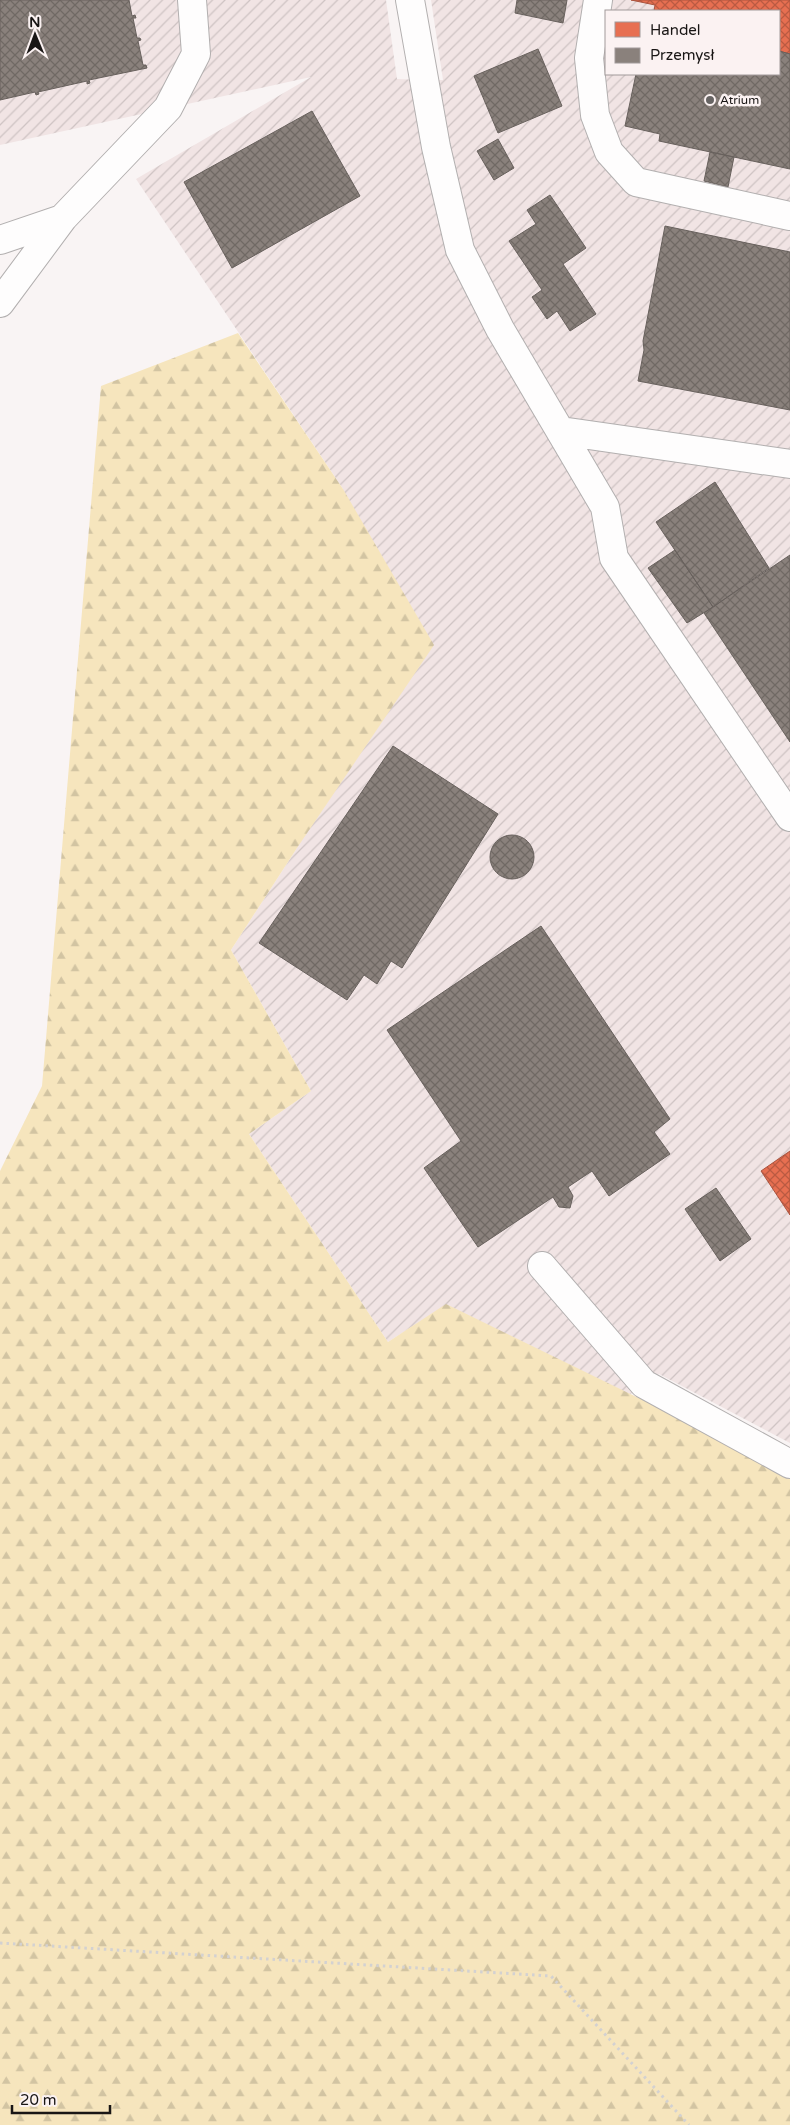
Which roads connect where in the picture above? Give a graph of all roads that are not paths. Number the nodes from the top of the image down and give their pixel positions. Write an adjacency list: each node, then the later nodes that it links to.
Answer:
1 (192, 0): 5 (lane)
2 (410, 0): 8 (lane)
3 (598, 0): 4 (lane)
4 (790, 216)
5 (63, 218): 6 (lane); 7 (lane)
6 (0, 240)
7 (0, 303)
8 (561, 431): 9 (lane); 10 (lane)
9 (790, 464)
10 (790, 817)
11 (542, 1266): 12 (lane)
12 (790, 1464)

